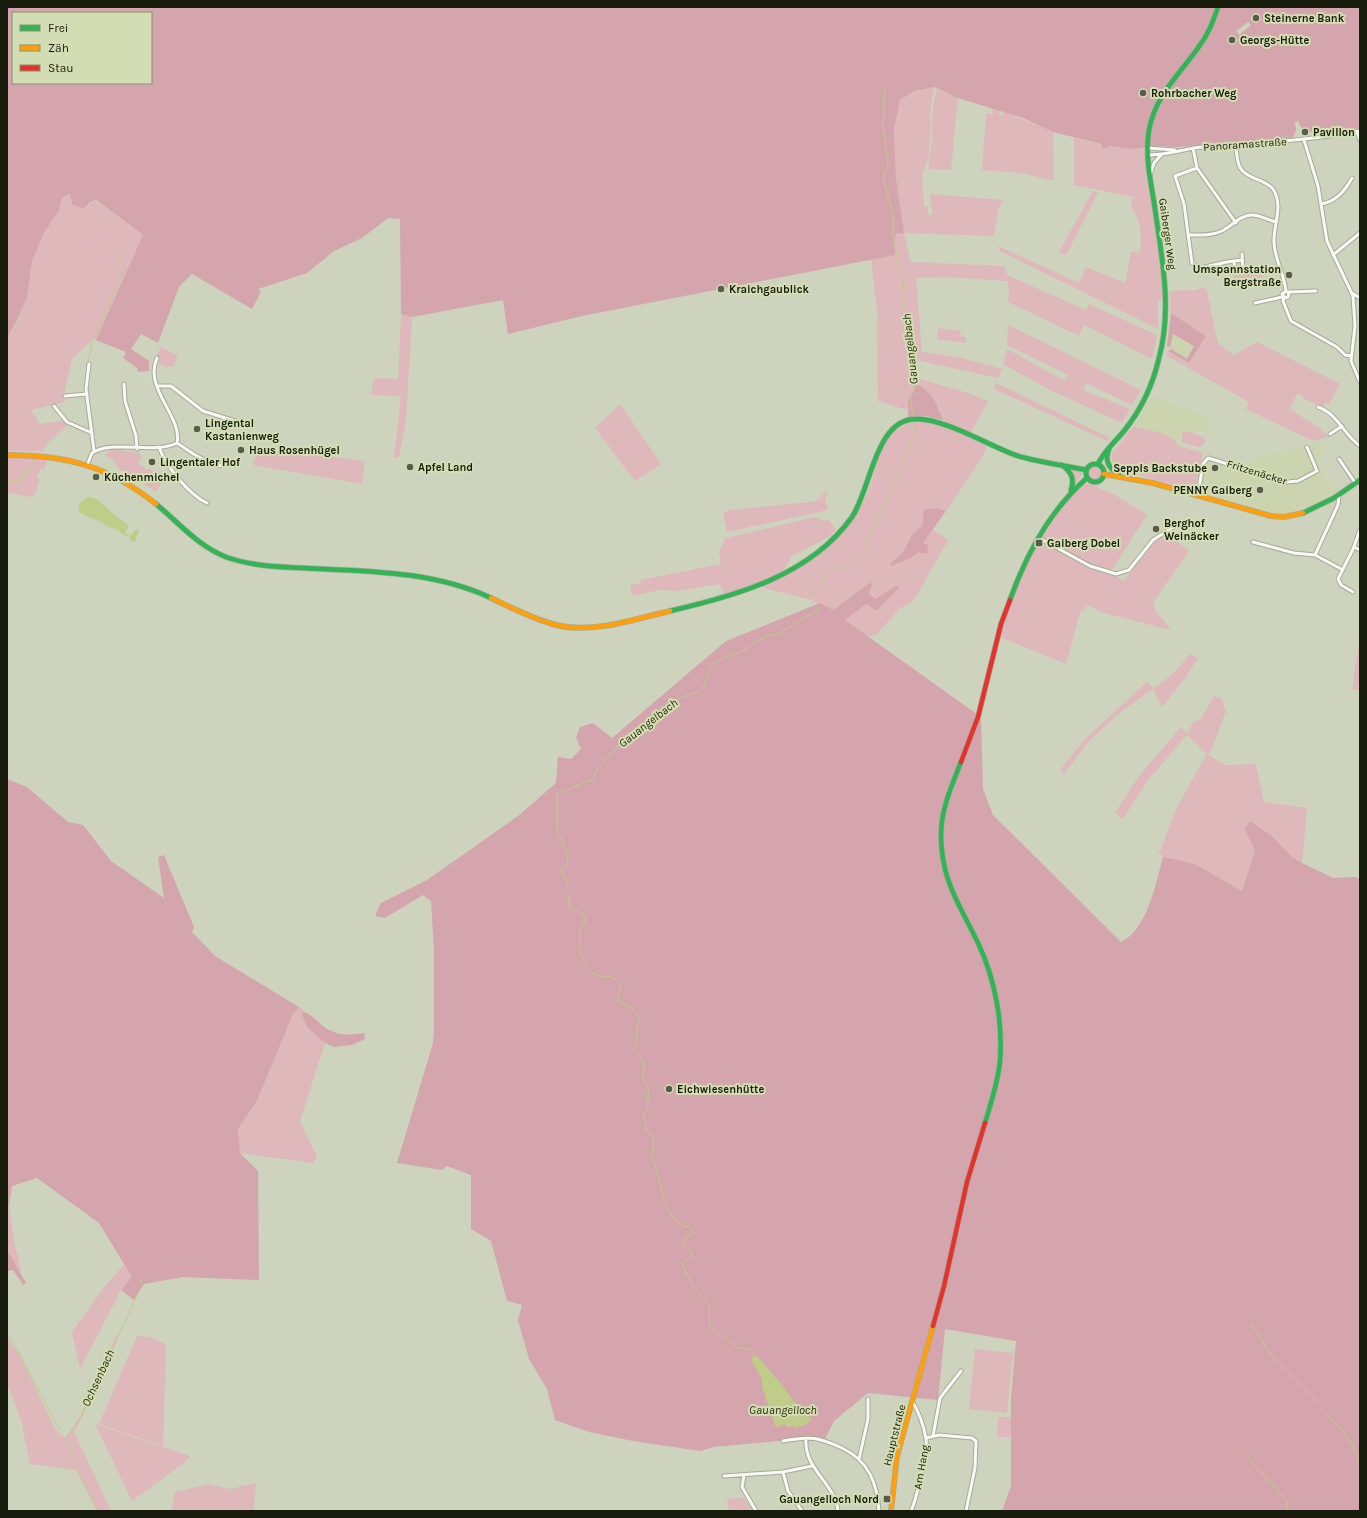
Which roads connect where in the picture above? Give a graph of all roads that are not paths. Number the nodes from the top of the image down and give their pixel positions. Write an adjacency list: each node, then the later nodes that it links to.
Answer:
1 (1218, 7): 6 (main road, Gaiberger Weg)
2 (1358, 132): 3 (street, Panoramastraße); 4 (street)
3 (1304, 140): 5 (street, Panoramastraße); 14 (street)
4 (1360, 140)
5 (1236, 145): 7 (street, Panoramastraße); 16 (street)
6 (1148, 148): 8 (street, Panoramastraße); 10 (main road, Gaiberger Weg)
7 (1193, 148): 8 (street, Panoramastraße); 11 (street)
8 (1178, 150): 9 (street, Panoramastraße)
9 (1162, 154): 10 (street, Panoramastraße); 12 (street)
10 (1148, 155): 12 (main road, Gaiberger Weg)
11 (1197, 168): 15 (street); 18 (street)
12 (1150, 175): 46 (main road, Gaiberger Weg)
13 (1352, 178): 14 (street)
14 (1321, 204): 20 (street)
15 (1236, 222): 16 (street); 18 (street)
16 (1276, 222): 24 (street)
17 (1360, 233): 20 (street)
18 (1188, 235): 22 (street)
19 (1242, 254): 21 (street)
20 (1333, 255): 25 (street)
21 (1242, 260): 22 (street); 22 (street)
22 (1234, 261)
23 (1316, 291): 24 (street)
24 (1287, 292): 26 (street); 26 (street)
25 (1352, 293): 27 (street); 29 (street)
26 (1283, 297): 28 (street); 29 (street)
27 (1360, 298)
28 (1255, 303)
29 (1351, 356): 32 (street)
30 (157, 358): 34 (street)
31 (89, 364): 35 (street)
32 (1360, 382)
33 (124, 384): 48 (street)
34 (158, 386): 39 (street); 43 (street)
35 (87, 394): 36 (street); 41 (street)
36 (65, 396)
37 (54, 406): 41 (street)
38 (1318, 407): 40 (street)
39 (235, 421)
40 (1342, 426): 42 (street); 45 (street)
41 (92, 433): 49 (street)
42 (1330, 434)
43 (177, 443): 44 (street); 54 (street)
44 (159, 446): 48 (street); 65 (street)
45 (1360, 446)
46 (1110, 447): 53 (main road, Gaiberger Weg); 58 (main road)
47 (1306, 447): 64 (street, Fritzenäcker)
48 (137, 449): 49 (street)
49 (94, 451): 52 (street)
50 (7, 455): 52 (main road)
51 (1339, 459): 61 (street)
52 (88, 463): 55 (main road)
53 (1098, 464): 56 (main road); 57 (main road)
54 (222, 465)
55 (1062, 465): 56 (main road); 62 (main road)
56 (1086, 470): 59 (main road)
57 (1104, 474): 58 (main road); 59 (main road)
58 (1121, 476): 64 (main road)
59 (1087, 478): 62 (main road, Hauptstraße)
60 (1360, 480): 61 (main road)
61 (1356, 484): 63 (main road)
62 (1070, 492): 68 (main road, Hauptstraße)
63 (1339, 495): 64 (main road); 72 (street)
64 (1198, 496)
65 (207, 503)
66 (1173, 527): 68 (street)
67 (1360, 530): 70 (street)
68 (1038, 538): 77 (main road, Hauptstraße)
69 (1253, 542): 72 (street)
70 (1354, 547): 71 (street); 73 (street)
71 (1360, 550)
72 (1315, 556): 73 (street)
73 (1342, 570): 74 (street)
74 (1353, 592)
75 (961, 1371): 78 (street)
76 (868, 1399): 82 (street)
77 (912, 1400): 79 (street, Am Hang); 91 (main road, Hauptstraße)
78 (933, 1436): 79 (street); 93 (street)
79 (926, 1438): 92 (street, Am Hang)
80 (806, 1440): 81 (street); 82 (street); 83 (street)
81 (783, 1441)
82 (859, 1459): 90 (street)
83 (812, 1466): 84 (street); 89 (street)
84 (783, 1472): 86 (street); 88 (street)
85 (724, 1476): 86 (street)
86 (744, 1476): 87 (street)
87 (756, 1511)
88 (802, 1511)
89 (838, 1511)
90 (879, 1511)
91 (891, 1511)
92 (911, 1511)
93 (966, 1511)

